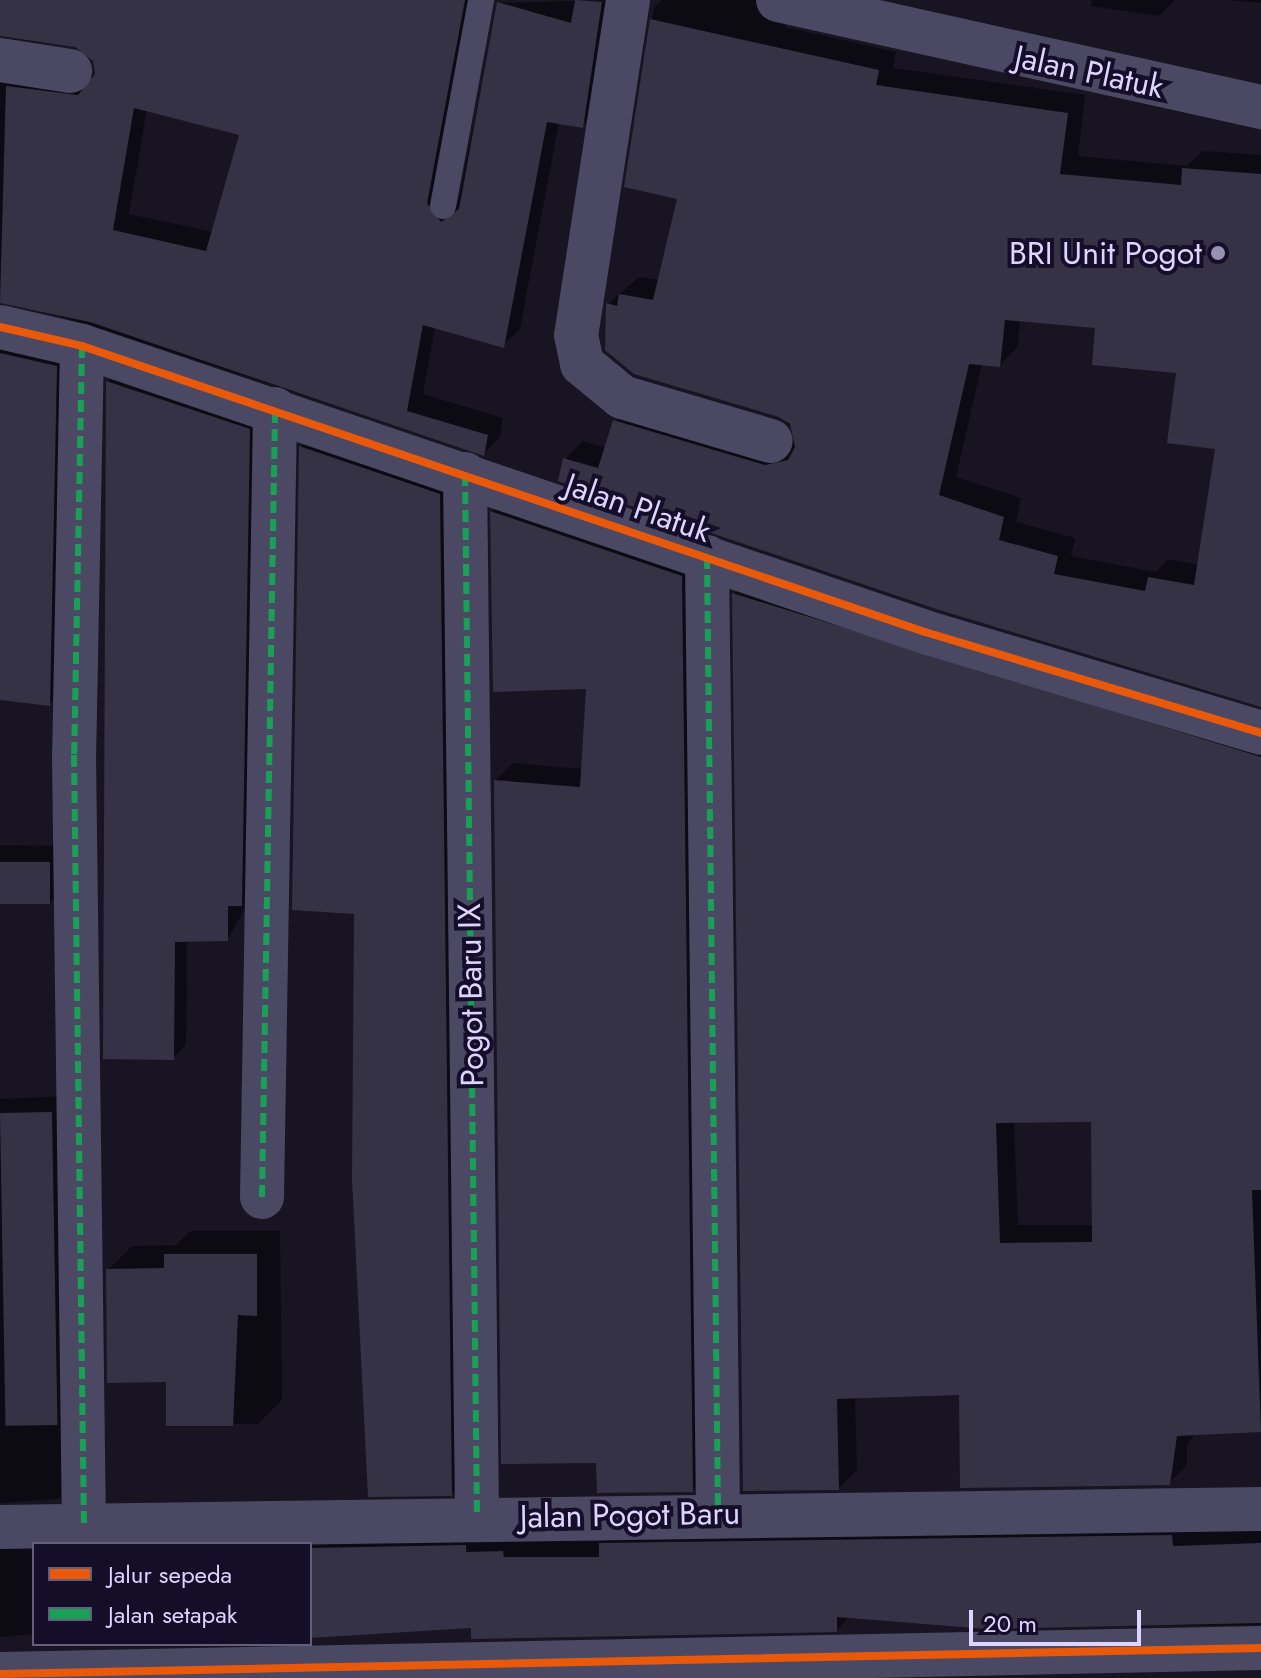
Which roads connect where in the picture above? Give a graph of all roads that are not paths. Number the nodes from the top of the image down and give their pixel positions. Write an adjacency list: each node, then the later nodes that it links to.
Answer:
1 (481, 0): 7 (lane)
2 (628, 0): 11 (street)
3 (778, 0): 6 (street, Jalan Platuk)
4 (0, 60): 5 (street)
5 (70, 71)
6 (1261, 107)
7 (443, 206)
8 (0, 327): 9 (street, Jalan Platuk)
9 (82, 346): 10 (street, Jalan Platuk); 19 (street)
10 (275, 409): 12 (street, Jalan Platuk); 15 (street)
11 (771, 441)
12 (465, 474): 13 (street, Jalan Platuk); 18 (street, Pogot Baru IX)
13 (707, 557): 14 (street, Jalan Platuk); 17 (street)
14 (1261, 733)
15 (262, 1197)
16 (1261, 1509): 17 (street, Jalan Pogot Baru)
17 (718, 1514): 18 (street, Jalan Pogot Baru)
18 (477, 1517): 19 (street, Jalan Pogot Baru)
19 (84, 1525): 20 (street, Jalan Pogot Baru)
20 (0, 1527)
21 (1261, 1648): 22 (street)
22 (0, 1674)

